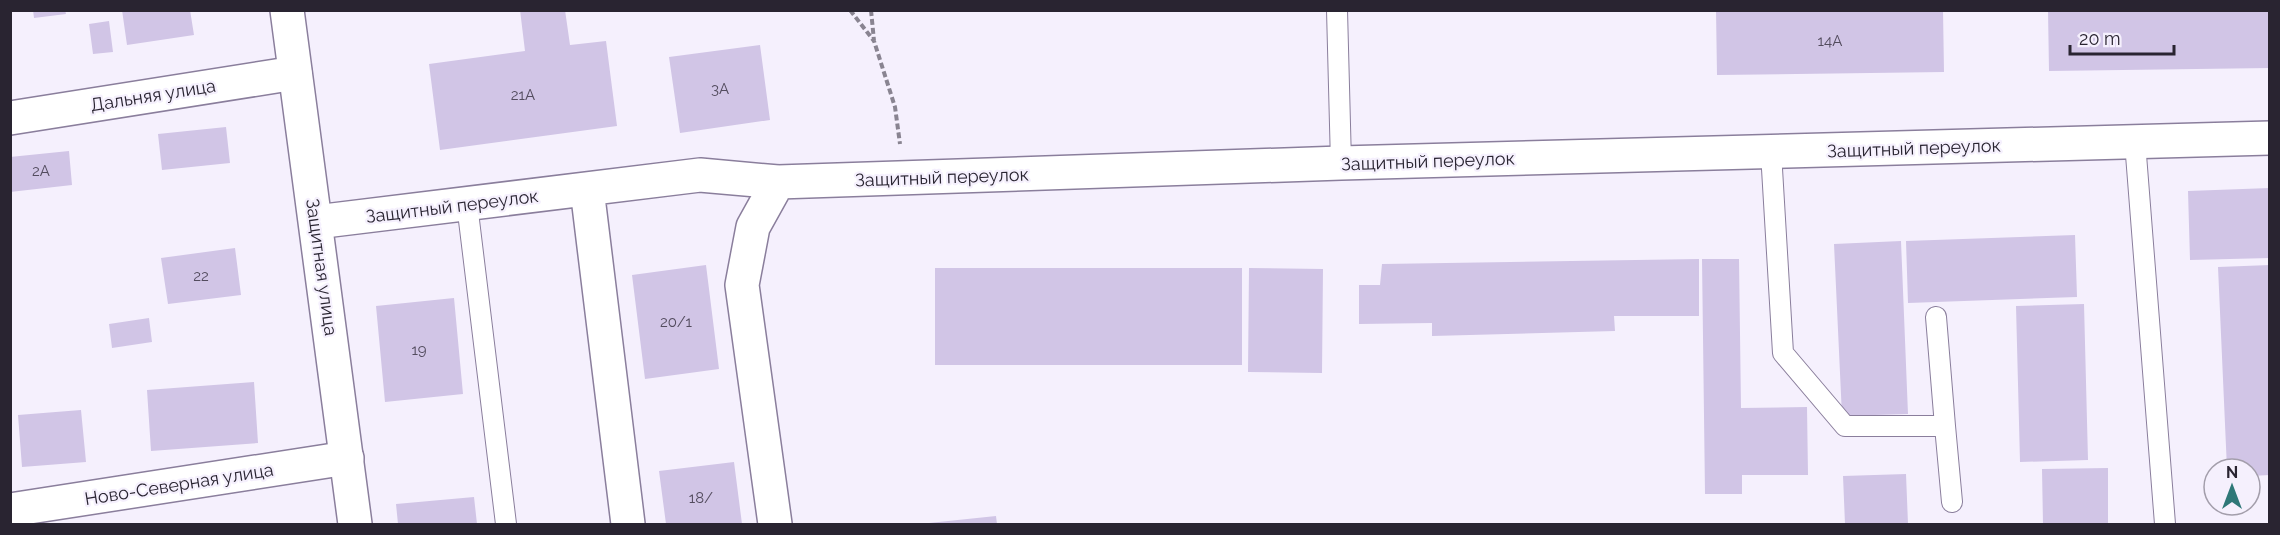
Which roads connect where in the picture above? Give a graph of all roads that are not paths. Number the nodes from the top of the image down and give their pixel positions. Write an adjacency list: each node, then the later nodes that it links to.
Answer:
1 (287, 10): 3 (street, Защитная улица)
2 (1337, 10): 8 (lane)
3 (295, 73): 4 (street, Дальняя улица); 12 (street, Защитная улица)
4 (10, 118)
5 (2270, 138): 6 (street, Защитный переулок)
6 (2135, 142): 7 (street, Защитный переулок); 22 (lane)
7 (1772, 152): 8 (street, Защитный переулок); 14 (lane)
8 (1341, 163): 9 (street, Защитный переулок)
9 (778, 182): 10 (street, Защитный переулок); 21 (street)
10 (588, 189): 11 (street, Защитный переулок); 20 (street)
11 (467, 204): 12 (street, Защитный переулок); 19 (lane)
12 (316, 222): 15 (street, Защитная улица)
13 (1936, 317): 14 (lane)
14 (1945, 426): 16 (lane)
15 (347, 458): 17 (street, Ново-Северная улица); 18 (street, Защитная улица)
16 (1952, 502)
17 (10, 510)
18 (355, 525)
19 (506, 525)
20 (628, 525)
21 (775, 525)
22 (2165, 525)

